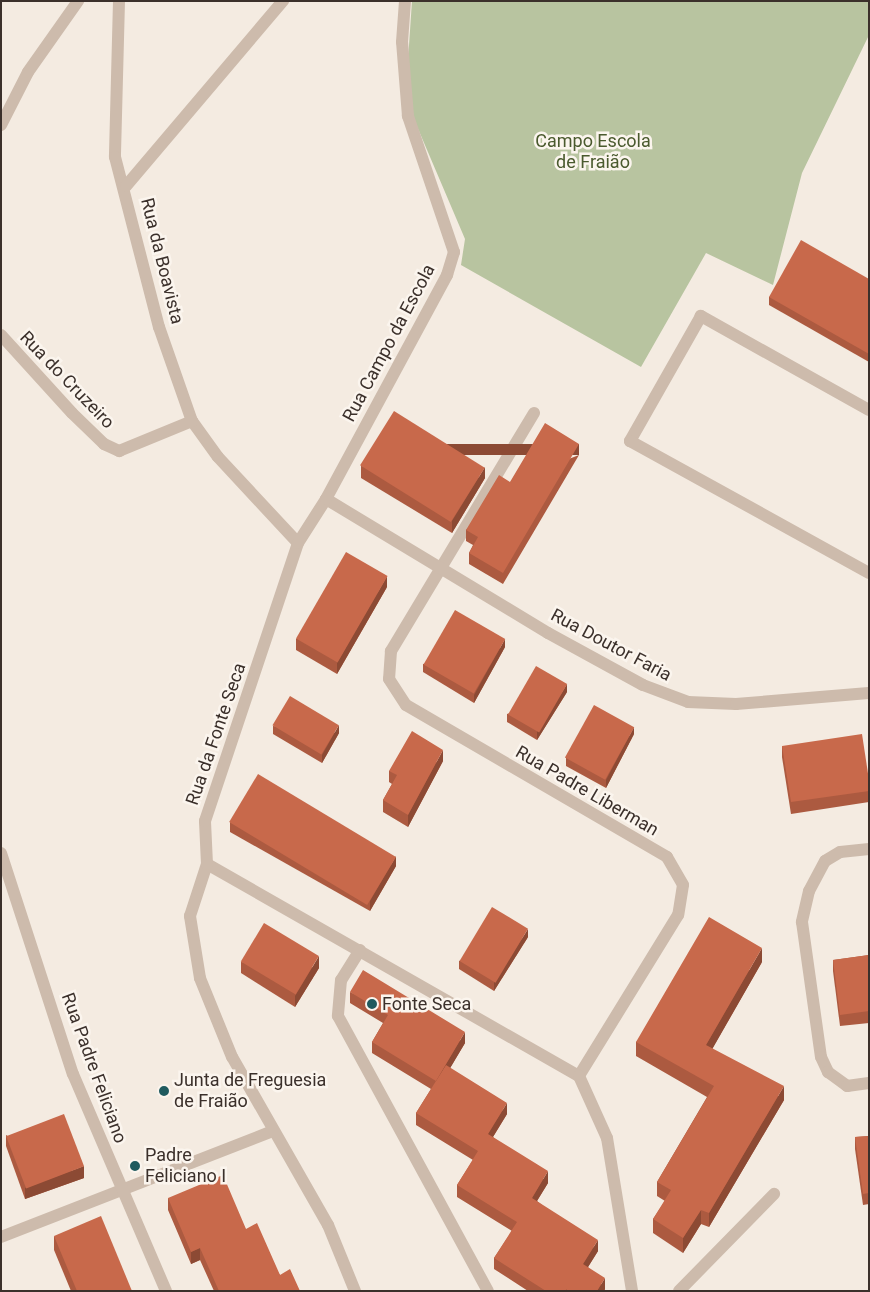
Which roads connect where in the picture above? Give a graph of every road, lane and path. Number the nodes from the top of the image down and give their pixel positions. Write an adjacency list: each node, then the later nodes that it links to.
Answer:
1 (78, 1): 5 (street)
2 (119, 1): 6 (street)
3 (283, 1): 6 (street, Rua da Boavista)
4 (405, 1): 11 (street, Rua Campo da Escola)
5 (1, 125)
6 (126, 186): 10 (street, Rua da Boavista)
7 (1, 336): 10 (street, Rua do Cruzeiro)
8 (869, 410): 14 (street)
9 (534, 413): 13 (street, Rua Padre Liberman)
10 (192, 421): 12 (street, Rua da Boavista)
11 (326, 499): 12 (street, Rua Campo da Escola); 13 (street, Rua Doutor Faria)
12 (298, 543): 18 (street, Rua da Fonte Seca)
13 (440, 570): 15 (street, Rua Doutor Faria); 20 (street, Rua Padre Liberman)
14 (869, 573)
15 (869, 693)
16 (869, 850): 21 (street)
17 (1, 854): 23 (street, Rua Padre Feliciano)
18 (207, 864): 19 (street); 22 (street, Rua da Fonte Seca)
19 (360, 950): 20 (street); 28 (street)
20 (579, 1076): 29 (street)
21 (869, 1083)
22 (273, 1130): 23 (street); 27 (street, Rua da Fonte Seca)
23 (122, 1192): 25 (street); 26 (street, Rua Padre Feliciano)
24 (774, 1194): 30 (street)
25 (1, 1237)
26 (166, 1291)
27 (355, 1291)
28 (488, 1291)
29 (632, 1291)
30 (679, 1291)

